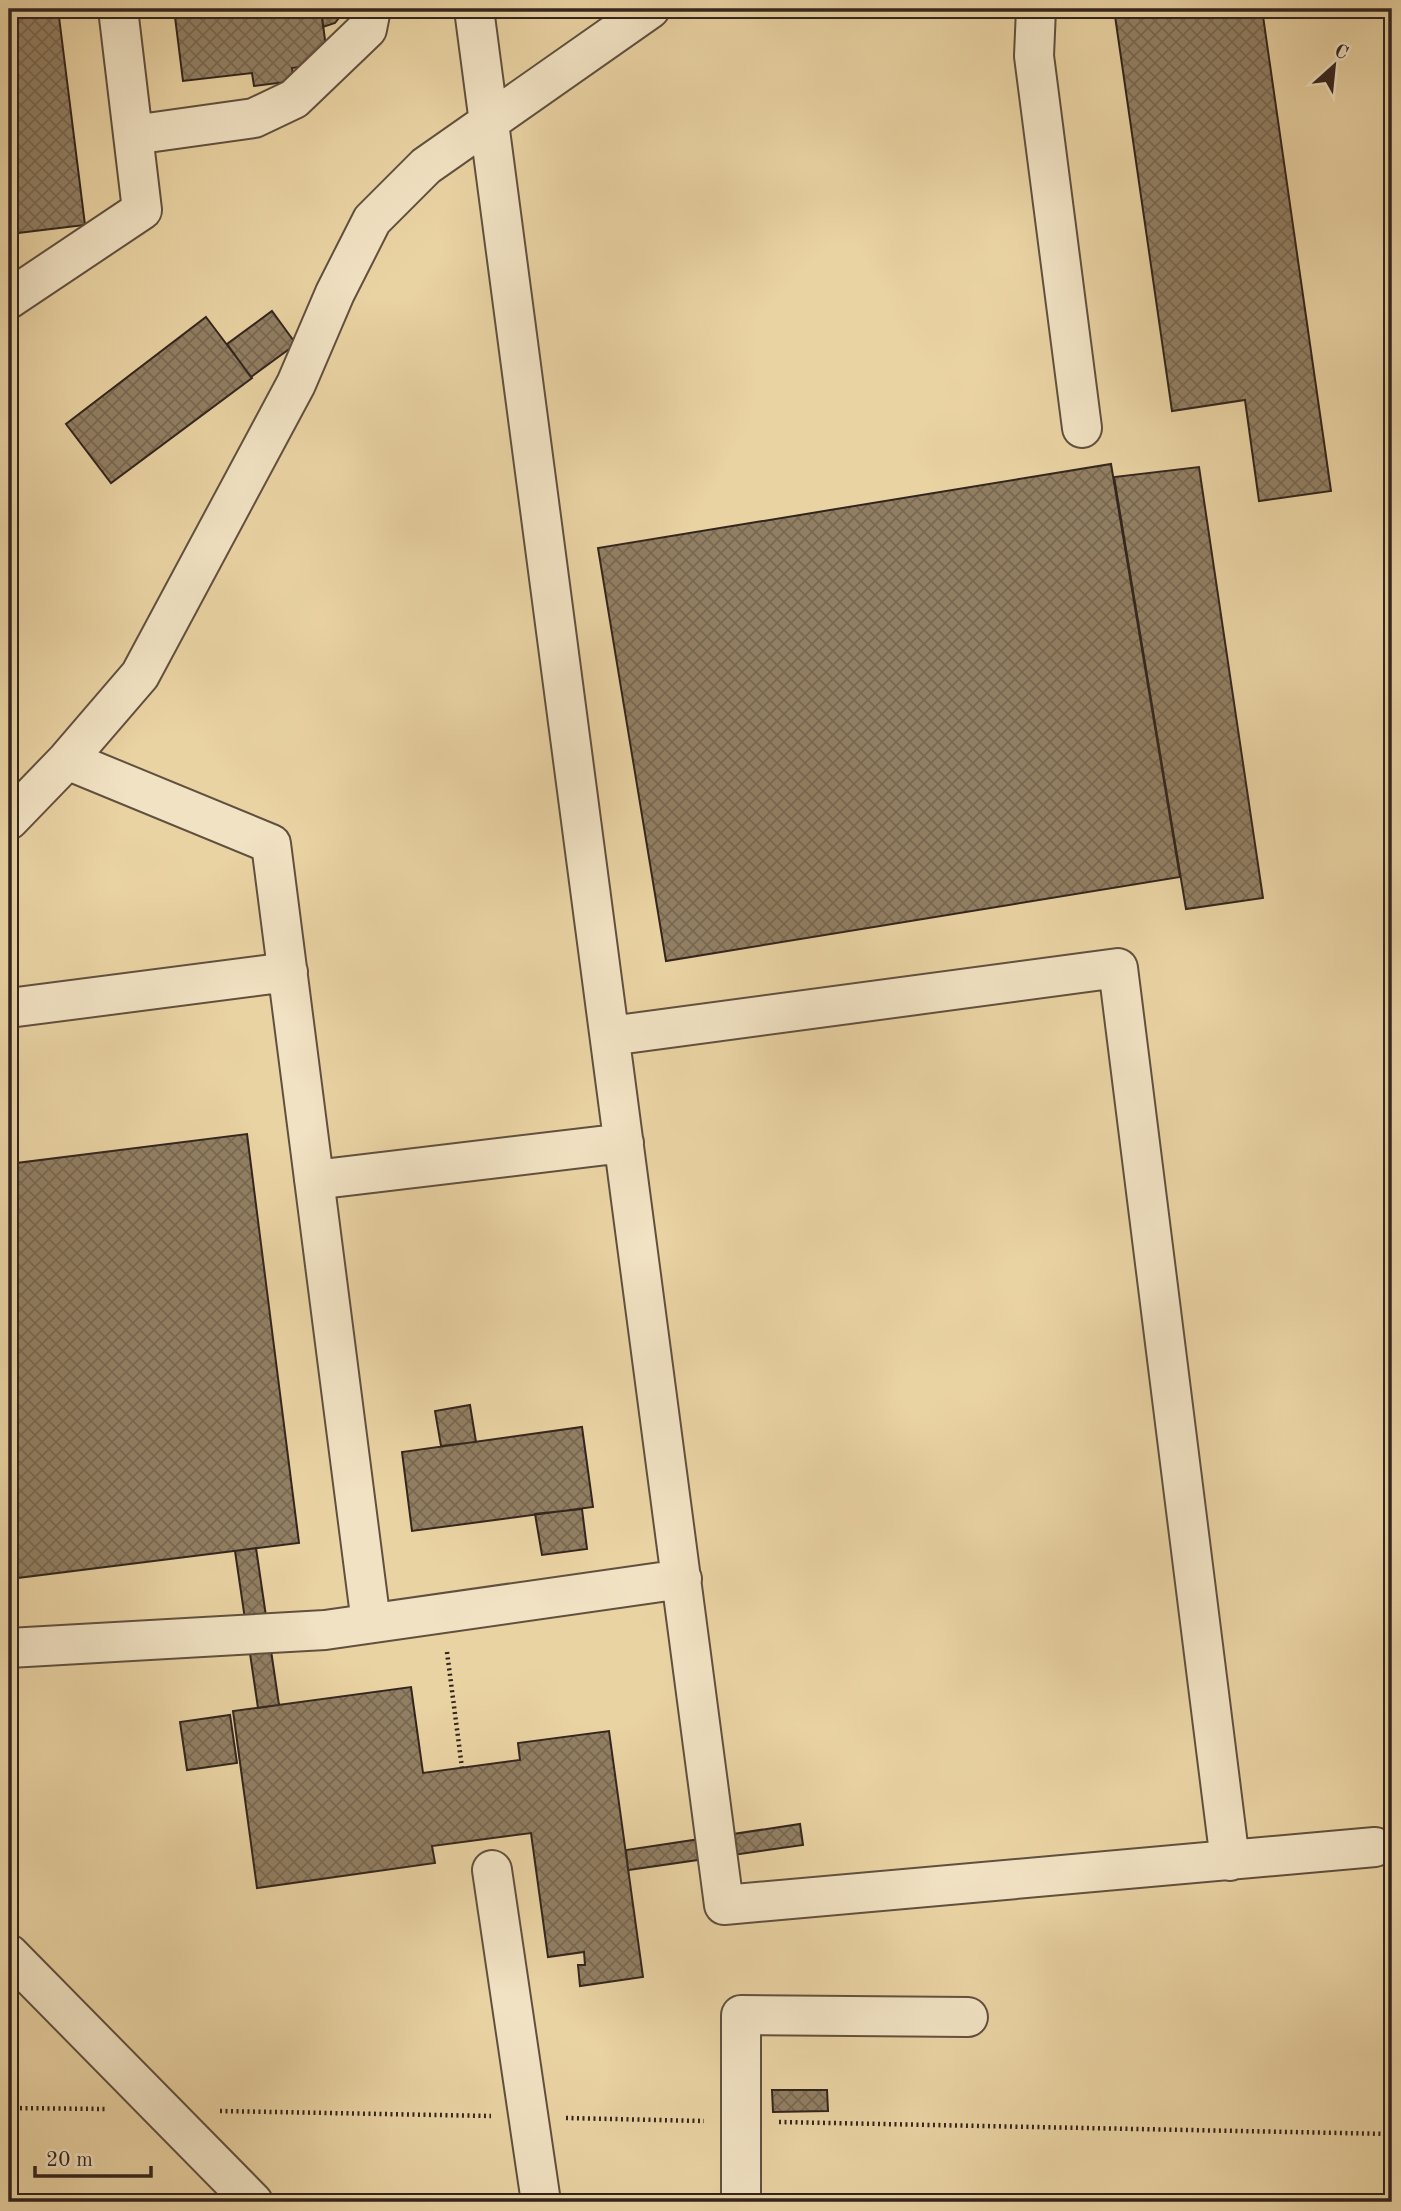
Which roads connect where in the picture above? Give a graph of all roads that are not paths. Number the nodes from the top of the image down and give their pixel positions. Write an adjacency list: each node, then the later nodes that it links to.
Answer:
1 (118, 9): 7 (lane)
2 (371, 9): 7 (lane)
3 (474, 9): 6 (lane)
4 (650, 9): 6 (lane)
5 (1036, 9): 9 (lane)
6 (489, 122): 10 (lane); 14 (lane)
7 (133, 135): 8 (lane)
8 (9, 299)
9 (1082, 428)
10 (66, 760): 11 (lane); 12 (lane)
11 (9, 820)
12 (288, 972): 13 (lane); 16 (lane)
13 (9, 1008)
14 (610, 1037): 15 (lane); 21 (lane)
15 (624, 1143): 16 (lane); 17 (lane)
16 (314, 1180): 18 (lane)
17 (682, 1579): 18 (lane); 21 (lane)
18 (371, 1623): 19 (lane)
19 (9, 1648)
20 (1375, 1847): 21 (lane)
21 (1230, 1861)
22 (492, 1870): 27 (lane)
23 (9, 1954): 24 (lane)
24 (24, 1985): 26 (lane)
25 (968, 2017): 28 (lane)
26 (253, 2202)
27 (541, 2202)
28 (741, 2202)

